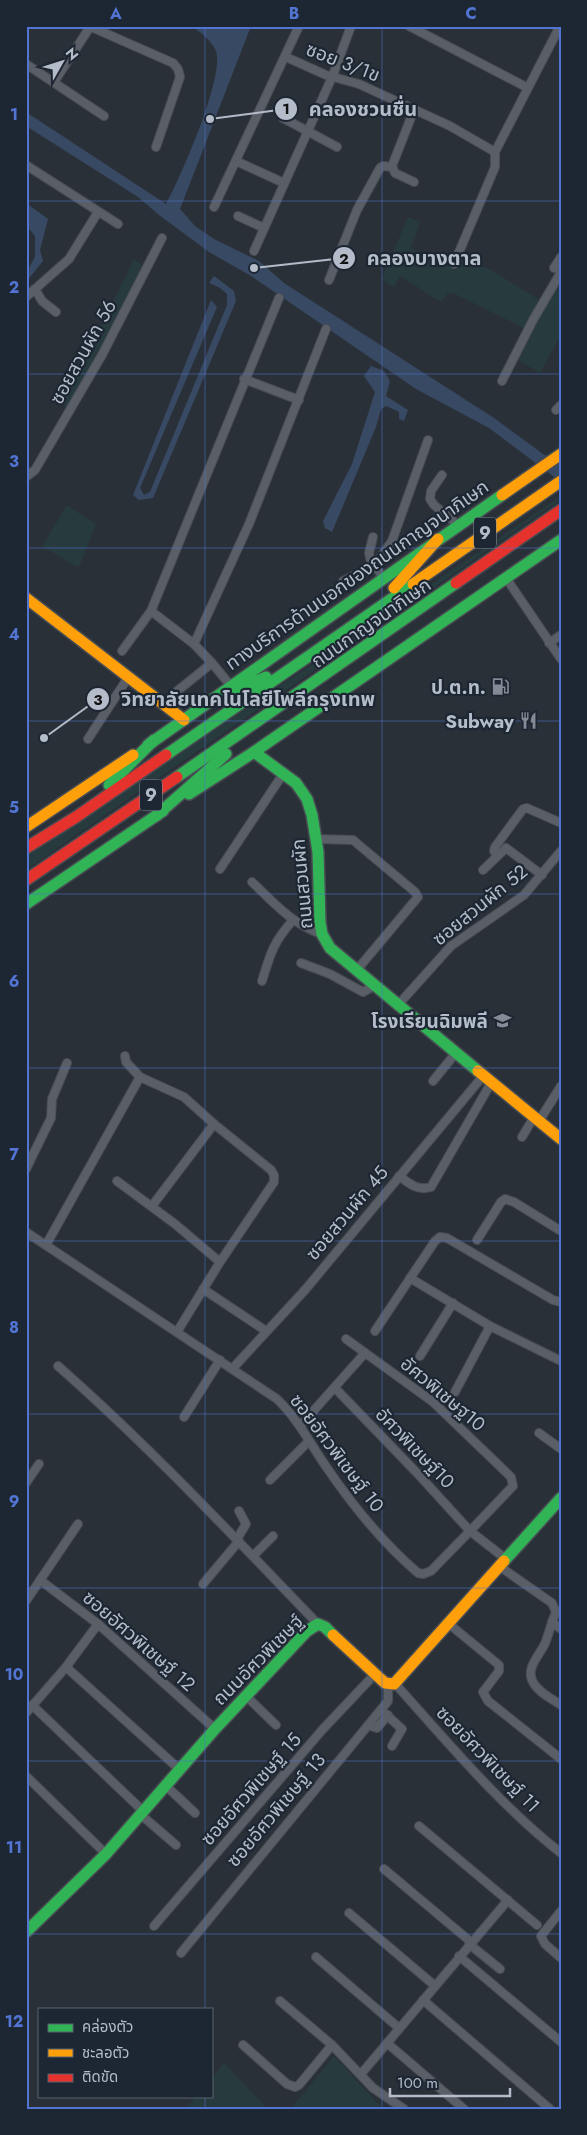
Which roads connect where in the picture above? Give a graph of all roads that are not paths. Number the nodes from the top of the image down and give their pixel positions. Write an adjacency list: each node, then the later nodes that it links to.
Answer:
1 (299, 26): 6 (street)
2 (351, 26): 8 (street)
3 (409, 26): 10 (street)
4 (560, 26): 10 (street)
5 (92, 27): 9 (street); 15 (street)
6 (286, 57): 8 (street, ซอย 3/1ข); 18 (street)
7 (26, 64): 9 (street)
8 (333, 75): 11 (street, ซอย 3/1ข); 14 (street)
9 (54, 82): 12 (street)
10 (528, 88): 17 (street)
11 (414, 110): 17 (street, ซอย 3/1ข); 20 (street)
12 (104, 116)
13 (283, 118): 14 (street)
14 (307, 132): 16 (street); 22 (street)
15 (156, 147)
16 (337, 147)
17 (495, 152): 31 (street)
18 (236, 161): 22 (street); 23 (street)
19 (26, 165): 24 (street)
20 (392, 168): 21 (street); 33 (street)
21 (414, 182)
22 (284, 183): 27 (street)
23 (214, 207)
24 (98, 212): 26 (street); 34 (street)
25 (238, 216): 27 (street)
26 (118, 224)
27 (264, 228): 29 (street)
28 (162, 238): 45 (street, ซอยสวนผัก 56)
29 (254, 251)
30 (561, 257): 32 (street)
31 (454, 264)
32 (558, 270): 40 (street)
33 (329, 280)
34 (35, 289): 35 (street); 37 (street)
35 (26, 297)
36 (279, 298): 39 (street)
37 (56, 312)
38 (326, 329): 41 (street)
39 (244, 379): 41 (street); 58 (street)
40 (502, 381)
41 (298, 400): 61 (street)
42 (428, 440): 52 (street)
43 (561, 454): 48 (main road, ทางบริการด้านนอกของถนนกาญจนาภิเษก)
44 (442, 475): 48 (street)
45 (26, 477)
46 (561, 481): 57 (main road, ถนนกาญจนาภิเษก / 9)
47 (561, 510): 70 (main road, ถนนกาญจนาภิเษก / 9)
48 (458, 525): 50 (main road, ทางบริการด้านนอกของถนนกาญจนาภิเษก)
49 (373, 537): 52 (street)
50 (438, 539): 53 (main road, ทางบริการด้านนอกของถนนกาญจนาภิเษก); 57 (main road)
51 (561, 540): 54 (main road)
52 (373, 566): 53 (street); 55 (street)
53 (383, 578): 67 (main road, ทางบริการด้านนอกของถนนกาญจนาภิเษก)
54 (506, 578): 60 (street); 74 (main road)
55 (343, 582)
56 (26, 598): 66 (main road)
57 (374, 609): 65 (main road, ถนนกาญจนาภิเษก / 9)
58 (151, 611): 61 (street); 62 (street)
59 (561, 635): 60 (street)
60 (549, 643): 63 (street)
61 (194, 644): 64 (street)
62 (122, 651)
63 (561, 659)
64 (212, 663): 67 (street); 68 (street)
65 (297, 663): 69 (main road); 76 (main road, ถนนกาญจนาภิเษก / 9)
66 (129, 676): 71 (main road); 72 (street)
67 (231, 686): 69 (main road, ทางบริการด้านนอกของถนนกาญจนาภิเษก)
68 (176, 692)
69 (210, 701): 71 (main road, ทางบริการด้านนอกของถนนกาญจนาภิเษก)
70 (276, 710): 77 (main road); 87 (main road, ถนนกาญจนาภิเษก / 9)
71 (184, 720): 73 (main road, ทางบริการด้านนอกของถนนกาญจนาภิเษก)
72 (88, 739)
73 (154, 740): 76 (main road); 79 (main road, ทางบริการด้านนอกของถนนกาญจนาภิเษก)
74 (254, 752): 75 (main road, ถนนสวนผัก); 77 (main road)
75 (283, 774): 80 (main road, ถนนสวนผัก); 84 (street)
76 (82, 813): 81 (main road, ถนนกาญจนาภิเษก / 9)
77 (156, 816): 89 (main road)
78 (561, 823): 83 (street)
79 (26, 827)
80 (316, 839): 91 (main road, ถนนสวนผัก); 93 (street)
81 (26, 848)
82 (561, 851): 86 (street, ซอยสวนผัก 52)
83 (496, 856): 85 (street); 86 (street)
84 (220, 869)
85 (483, 870)
86 (542, 874): 96 (street, ซอยสวนผัก 52)
87 (26, 880)
88 (252, 882): 90 (street)
89 (26, 904)
90 (293, 920): 91 (street); 94 (street)
91 (322, 934): 93 (main road, ถนนสวนผัก)
92 (301, 963): 95 (street)
93 (356, 971): 95 (main road, ถนนสวนผัก)
94 (262, 981)
95 (374, 986): 96 (main road, ถนนสวนผัก)
96 (397, 1006): 97 (main road, ถนนสวนผัก)
97 (455, 1054): 101 (main road, ถนนสวนผัก); 102 (street)
98 (125, 1056): 100 (street)
99 (66, 1063): 108 (street)
100 (140, 1077): 105 (street); 115 (street)
101 (487, 1080): 104 (main road, ถนนสวนผัก); 109 (street, ซอยสวนผัก 45); 109 (street)
102 (433, 1081)
103 (561, 1086): 104 (street)
104 (537, 1119): 106 (street); 107 (main road, ถนนสวนผัก)
105 (214, 1124): 111 (street); 116 (street)
106 (522, 1137)
107 (561, 1139)
108 (26, 1169)
109 (399, 1176): 123 (street, ซอยสวนผัก 45)
110 (117, 1181): 111 (street)
111 (152, 1206): 116 (street)
112 (26, 1232): 115 (street, ซอยอัศวพิเชษฐ์ 10)
113 (561, 1232): 114 (street)
114 (477, 1240)
115 (46, 1245): 124 (street, ซอยอัศวพิเชษฐ์ 10)
116 (220, 1262): 118 (street)
117 (410, 1278): 119 (street); 120 (street); 122 (street)
118 (203, 1289): 123 (street); 124 (street)
119 (561, 1302)
120 (453, 1303): 121 (street); 127 (street)
121 (490, 1326): 129 (street); 133 (street)
122 (375, 1330)
123 (266, 1331): 131 (street, ซอยสวนผัก 45)
124 (177, 1332): 128 (street, ซอยอัศวพิเชษฐ์ 10)
125 (346, 1339): 126 (street, อัศวพิเชษฐ10)
126 (365, 1353): 132 (street); 145 (street, อัศวพิเชษฐ10)
127 (420, 1356)
128 (220, 1360): 131 (street, ซอยอัศวพิเชษฐ์ 10); 134 (street)
129 (561, 1361)
130 (58, 1366): 147 (street)
131 (232, 1368): 135 (street, ซอยอัศวพิเชษฐ์ 10)
132 (335, 1388): 135 (street); 145 (street, อัศวพิเชษฐ์10)
133 (456, 1392)
134 (184, 1417)
135 (300, 1426): 137 (street, ซอยอัศวพิเชษฐ์ 10)
136 (539, 1433): 138 (street)
137 (309, 1441): 140 (street); 145 (street, ซอยอัศวพิเชษฐ์ 10)
138 (561, 1448)
139 (39, 1464): 141 (street)
140 (270, 1480)
141 (26, 1483)
142 (561, 1498): 149 (main road)
143 (239, 1511): 147 (street)
144 (78, 1524): 150 (street)
145 (470, 1531): 149 (street)
146 (273, 1536): 148 (street)
147 (238, 1540): 148 (street); 151 (street)
148 (254, 1555): 156 (street)
149 (503, 1562): 153 (street); 157 (main road)
150 (40, 1580): 152 (street); 155 (street, ซอยอัศวพิเชษฐ์ 12)
151 (203, 1584)
152 (26, 1601)
153 (558, 1611): 154 (street)
154 (552, 1622): 158 (street); 164 (street)
155 (98, 1624): 159 (street); 170 (street, ซอยอัศวพิเชษฐ์ 12)
156 (318, 1624): 160 (main road, ถนนอัศวพิเชษฐ์); 162 (main road, ถนนอัศวพิเชษฐ์)
157 (449, 1624): 161 (main road); 172 (street)
158 (561, 1629)
159 (66, 1667): 163 (street); 173 (street)
160 (375, 1674): 161 (main road, ถนนอัศวพิเชษฐ์); 187 (street, ซอยอัศวพิเชษฐ์ 15)
161 (392, 1684): 165 (street, ซอยอัศวพิเชษฐ์ 13); 180 (street, ซอยอัศวพิเชษฐ์ 11)
162 (245, 1695): 169 (street); 170 (main road, ถนนอัศวพิเชษฐ์)
163 (32, 1705): 166 (street); 176 (street)
164 (561, 1705)
165 (381, 1710): 167 (street); 168 (street, ซอยอัศวพิเชษฐ์ 13)
166 (26, 1713)
167 (388, 1715): 168 (street); 171 (street)
168 (368, 1725): 190 (street, ซอยอัศวพิเชษฐ์ 13)
169 (276, 1726)
170 (215, 1728): 173 (main road, ถนนอัศวพิเชษฐ์)
171 (392, 1746)
172 (561, 1759)
173 (179, 1769): 175 (main road, ถนนอัศวพิเชษฐ์)
174 (26, 1776): 181 (street)
175 (165, 1785): 176 (main road, ถนนอัศวพิเชษฐ์); 177 (street)
176 (142, 1812): 179 (street); 181 (main road, ถนนอัศวพิเชษฐ์)
177 (195, 1813)
178 (419, 1826): 183 (street)
179 (176, 1845)
180 (561, 1853)
181 (106, 1854): 188 (main road, ถนนอัศวพิเชษฐ์)
182 (384, 1869): 189 (street)
183 (508, 1900): 186 (street); 189 (street)
184 (561, 1911): 193 (street)
185 (349, 1913): 195 (street)
186 (537, 1925)
187 (154, 1926)
188 (26, 1932)
189 (470, 1943): 191 (street); 194 (street)
190 (181, 1953)
191 (459, 1956): 195 (street); 199 (street)
192 (316, 1958): 198 (street)
193 (561, 1958)
194 (500, 1969)
195 (434, 1985): 196 (street)
196 (422, 2000): 198 (street); 206 (street)
197 (280, 2001): 202 (street)
198 (399, 2028): 200 (street)
199 (561, 2042)
200 (387, 2043): 203 (street); 205 (street)
201 (243, 2045): 202 (street)
202 (332, 2046): 203 (street)
203 (361, 2074): 204 (street)
204 (404, 2109)
205 (464, 2109)
206 (550, 2109)

